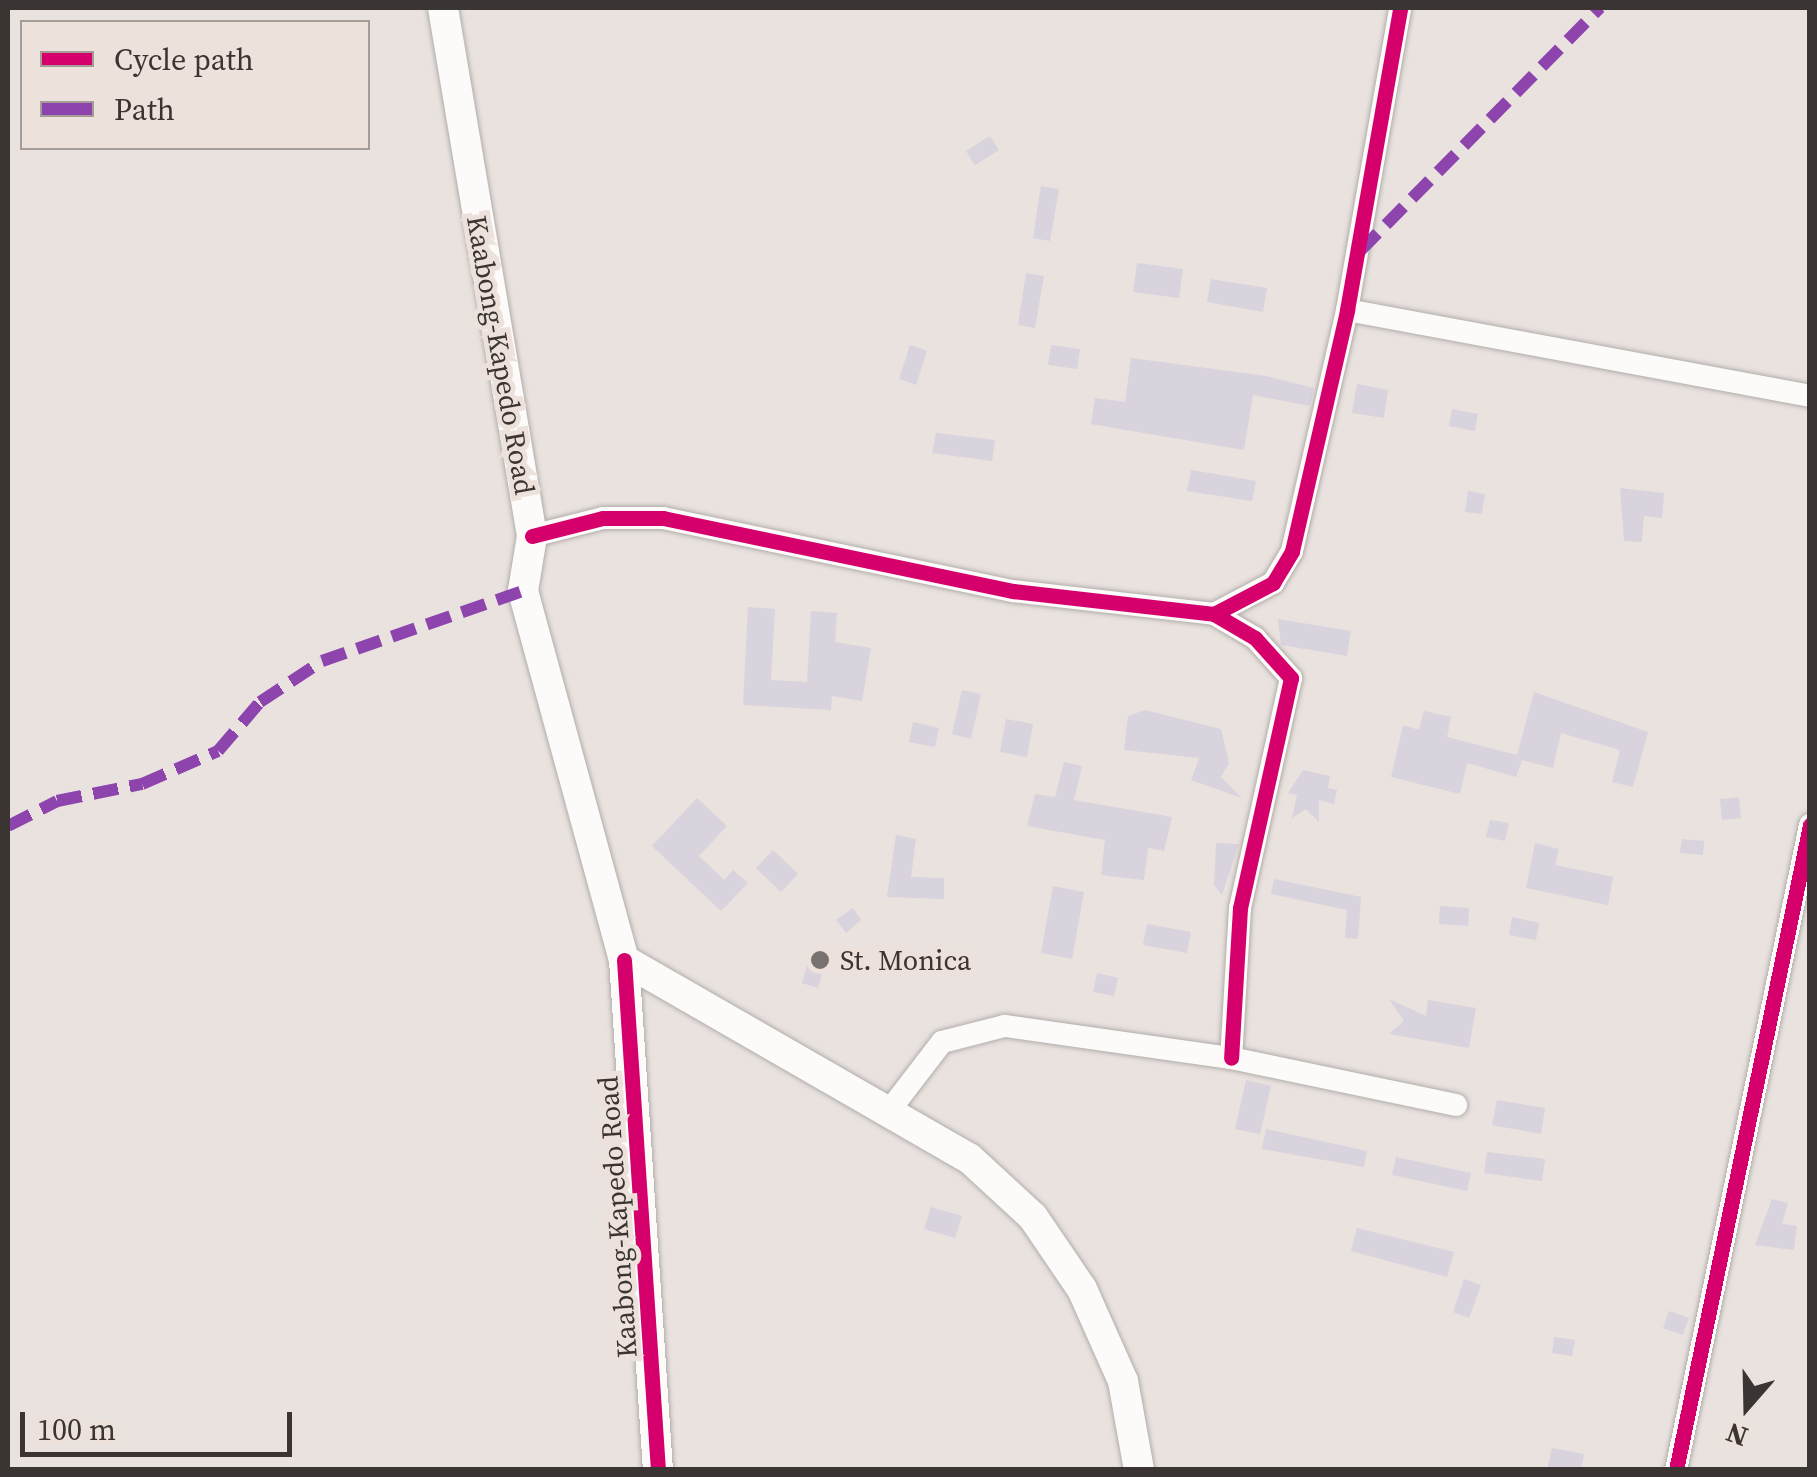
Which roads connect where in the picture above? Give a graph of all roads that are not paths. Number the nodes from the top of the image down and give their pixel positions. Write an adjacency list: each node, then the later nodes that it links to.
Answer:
1 (443, 8): 5 (main road, Kaabong-Kapedo Road)
2 (1400, 8): 3 (street)
3 (1348, 310): 4 (street); 6 (street)
4 (1810, 396)
5 (532, 536): 6 (street); 8 (main road, Kaabong-Kapedo Road)
6 (1214, 614): 9 (street)
7 (1810, 825): 14 (street)
8 (624, 960): 11 (main road); 12 (main road, Kaabong-Kapedo Road)
9 (1230, 1058): 10 (street); 11 (street)
10 (1456, 1104)
11 (889, 1112): 13 (main road)
12 (652, 1467)
13 (1139, 1470)
14 (1676, 1470)

